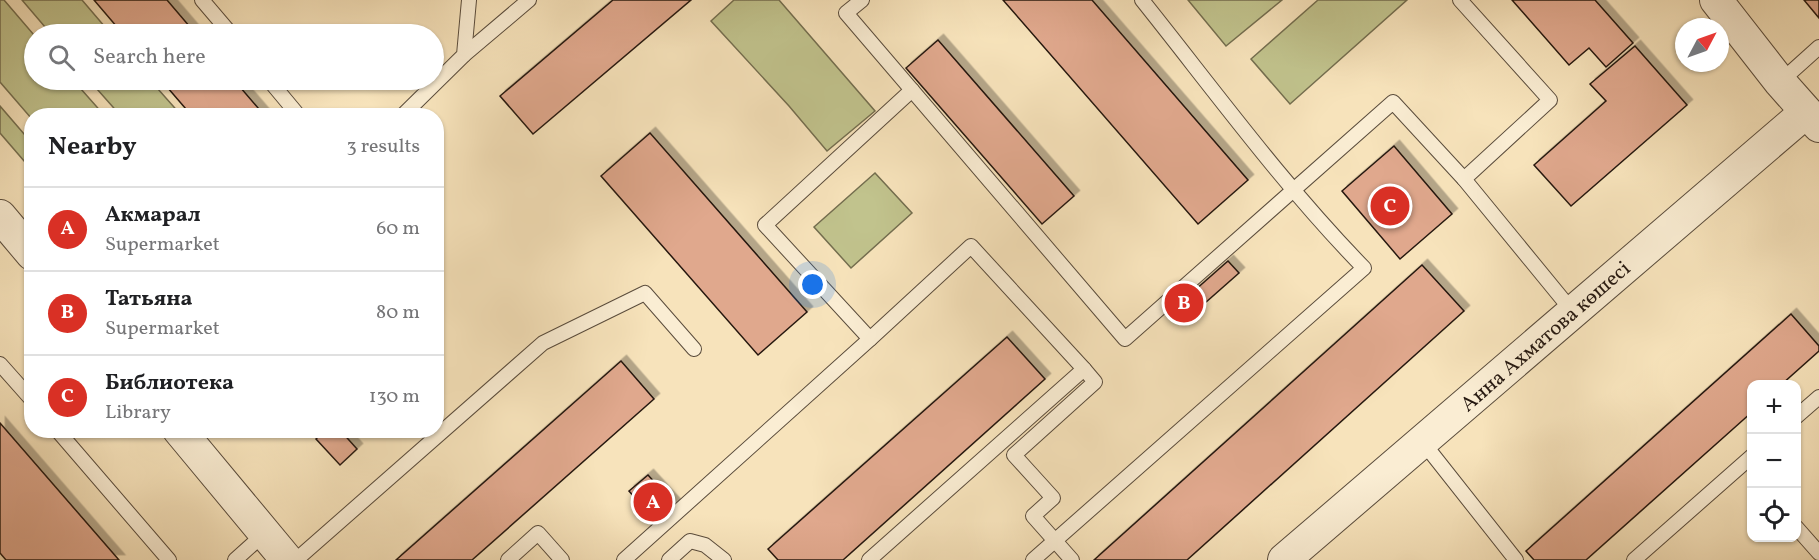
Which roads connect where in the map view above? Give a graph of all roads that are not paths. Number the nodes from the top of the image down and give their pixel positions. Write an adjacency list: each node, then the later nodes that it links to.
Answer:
1 (202, 0): 8 (lane)
2 (529, 0): 10 (lane)
3 (862, 0): 15 (lane)
4 (1142, 0): 20 (lane)
5 (1460, 0): 19 (lane)
6 (1716, 0): 12 (street)
7 (469, 1): 10 (lane)
8 (222, 24)
9 (1819, 47): 12 (lane)
10 (464, 56): 11 (lane)
11 (444, 75)
12 (1780, 82): 18 (street)
13 (277, 90): 16 (lane)
14 (429, 90): 17 (lane)
15 (912, 90): 20 (lane); 24 (lane)
16 (292, 108)
17 (410, 108)
18 (1813, 119): 23 (street, Анна Ахматова көшесі)
19 (1464, 178): 20 (lane); 23 (lane)
20 (1293, 190): 39 (lane)
21 (0, 216): 22 (street)
22 (24, 244)
23 (1573, 312): 35 (street, Анна Ахматова көшесі)
24 (870, 339): 27 (lane); 47 (lane)
25 (694, 349): 31 (lane)
26 (0, 364): 28 (lane)
27 (1084, 369): 39 (lane); 50 (lane)
28 (24, 391)
29 (1819, 397): 30 (lane)
30 (1801, 413)
31 (444, 431)
32 (64, 438): 41 (lane)
33 (186, 438): 38 (street)
34 (436, 438): 44 (lane)
35 (1422, 441): 53 (street, Анна Ахматова көшесі); 54 (lane)
36 (1747, 460): 55 (lane)
37 (1801, 532): 40 (lane)
38 (265, 533): 42 (lane); 43 (street)
39 (1055, 541): 51 (lane); 52 (lane)
40 (1819, 553)
41 (169, 560)
42 (234, 560)
43 (287, 560)
44 (296, 560)
45 (508, 560): 46 (lane)
46 (562, 560)
47 (624, 560)
48 (669, 560): 49 (lane)
49 (724, 560)
50 (869, 560)
51 (1033, 560)
52 (1072, 560)
53 (1284, 560)
54 (1516, 560)
55 (1634, 560)

